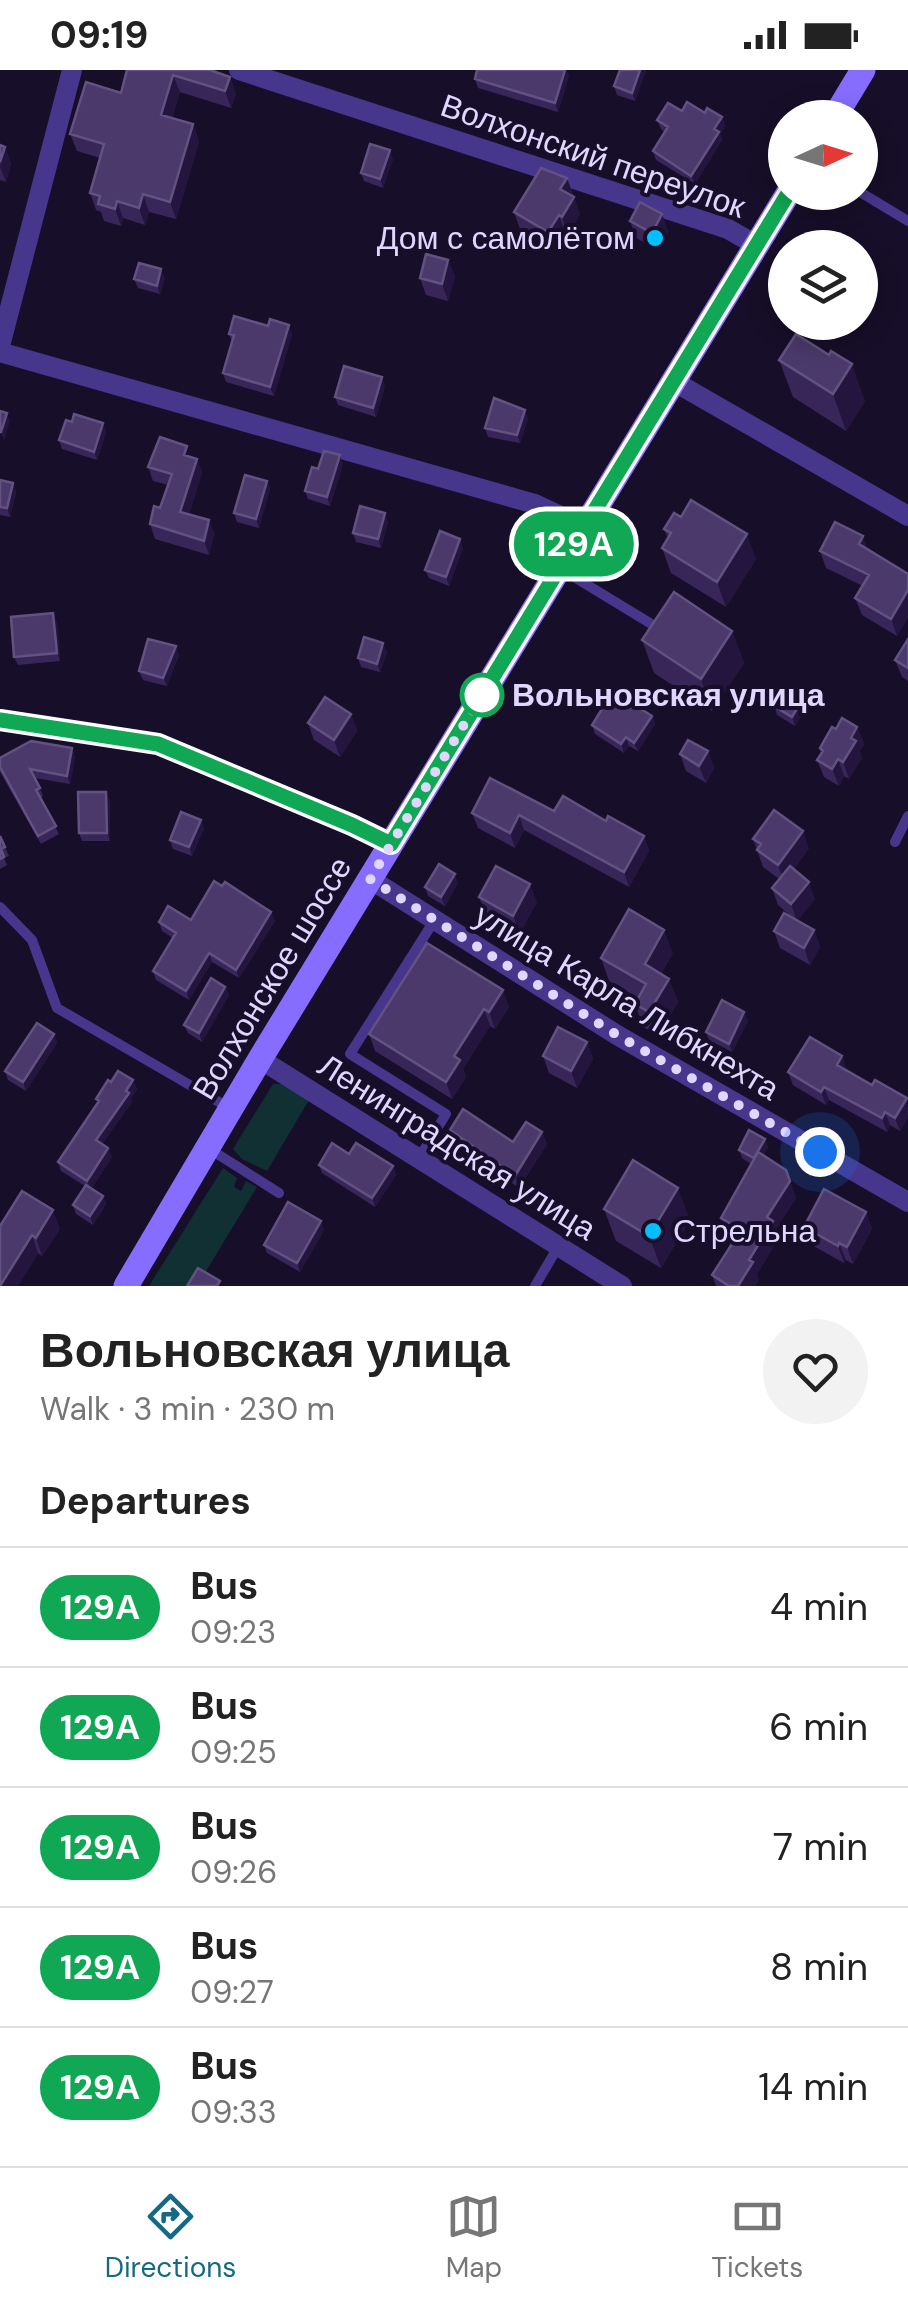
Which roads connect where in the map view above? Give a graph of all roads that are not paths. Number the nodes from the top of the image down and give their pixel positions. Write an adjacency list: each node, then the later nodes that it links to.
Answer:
1 (72, 70): 9 (street)
2 (239, 70): 8 (street, Волхонский переулок)
3 (863, 70): 4 (main road)
4 (845, 100)
5 (878, 203): 7 (lane)
6 (778, 210): 8 (main road, Волхонское шоссе)
7 (908, 222)
8 (756, 245): 10 (main road, Волхонское шоссе)
9 (0, 349): 12 (street)
10 (674, 381): 11 (street); 12 (main road, Волхонское шоссе)
11 (908, 516)
12 (584, 527): 13 (main road, Волхонское шоссе)
13 (559, 568): 14 (lane); 18 (main road, Волхонское шоссе)
14 (658, 628)
15 (0, 720): 18 (street)
16 (908, 816): 17 (lane)
17 (896, 842)
18 (391, 844): 19 (main road, Волхонское шоссе)
19 (370, 879): 21 (street, улица Карла Либкнехта); 22 (main road, Волхонское шоссе)
20 (0, 907): 23 (lane)
21 (435, 920): 25 (lane); 27 (street, улица Карла Либкнехта)
22 (260, 1059): 23 (main road, Волхонское шоссе); 25 (street, Ленинградская улица)
23 (231, 1110): 24 (main road, Волхонское шоссе)
24 (216, 1153): 26 (lane); 29 (main road, Волхонское шоссе)
25 (419, 1158): 28 (street, Ленинградская улица)
26 (279, 1193)
27 (908, 1202)
28 (558, 1247): 30 (lane); 31 (street, Ленинградская улица)
29 (126, 1286)
30 (534, 1286)
31 (622, 1286)

